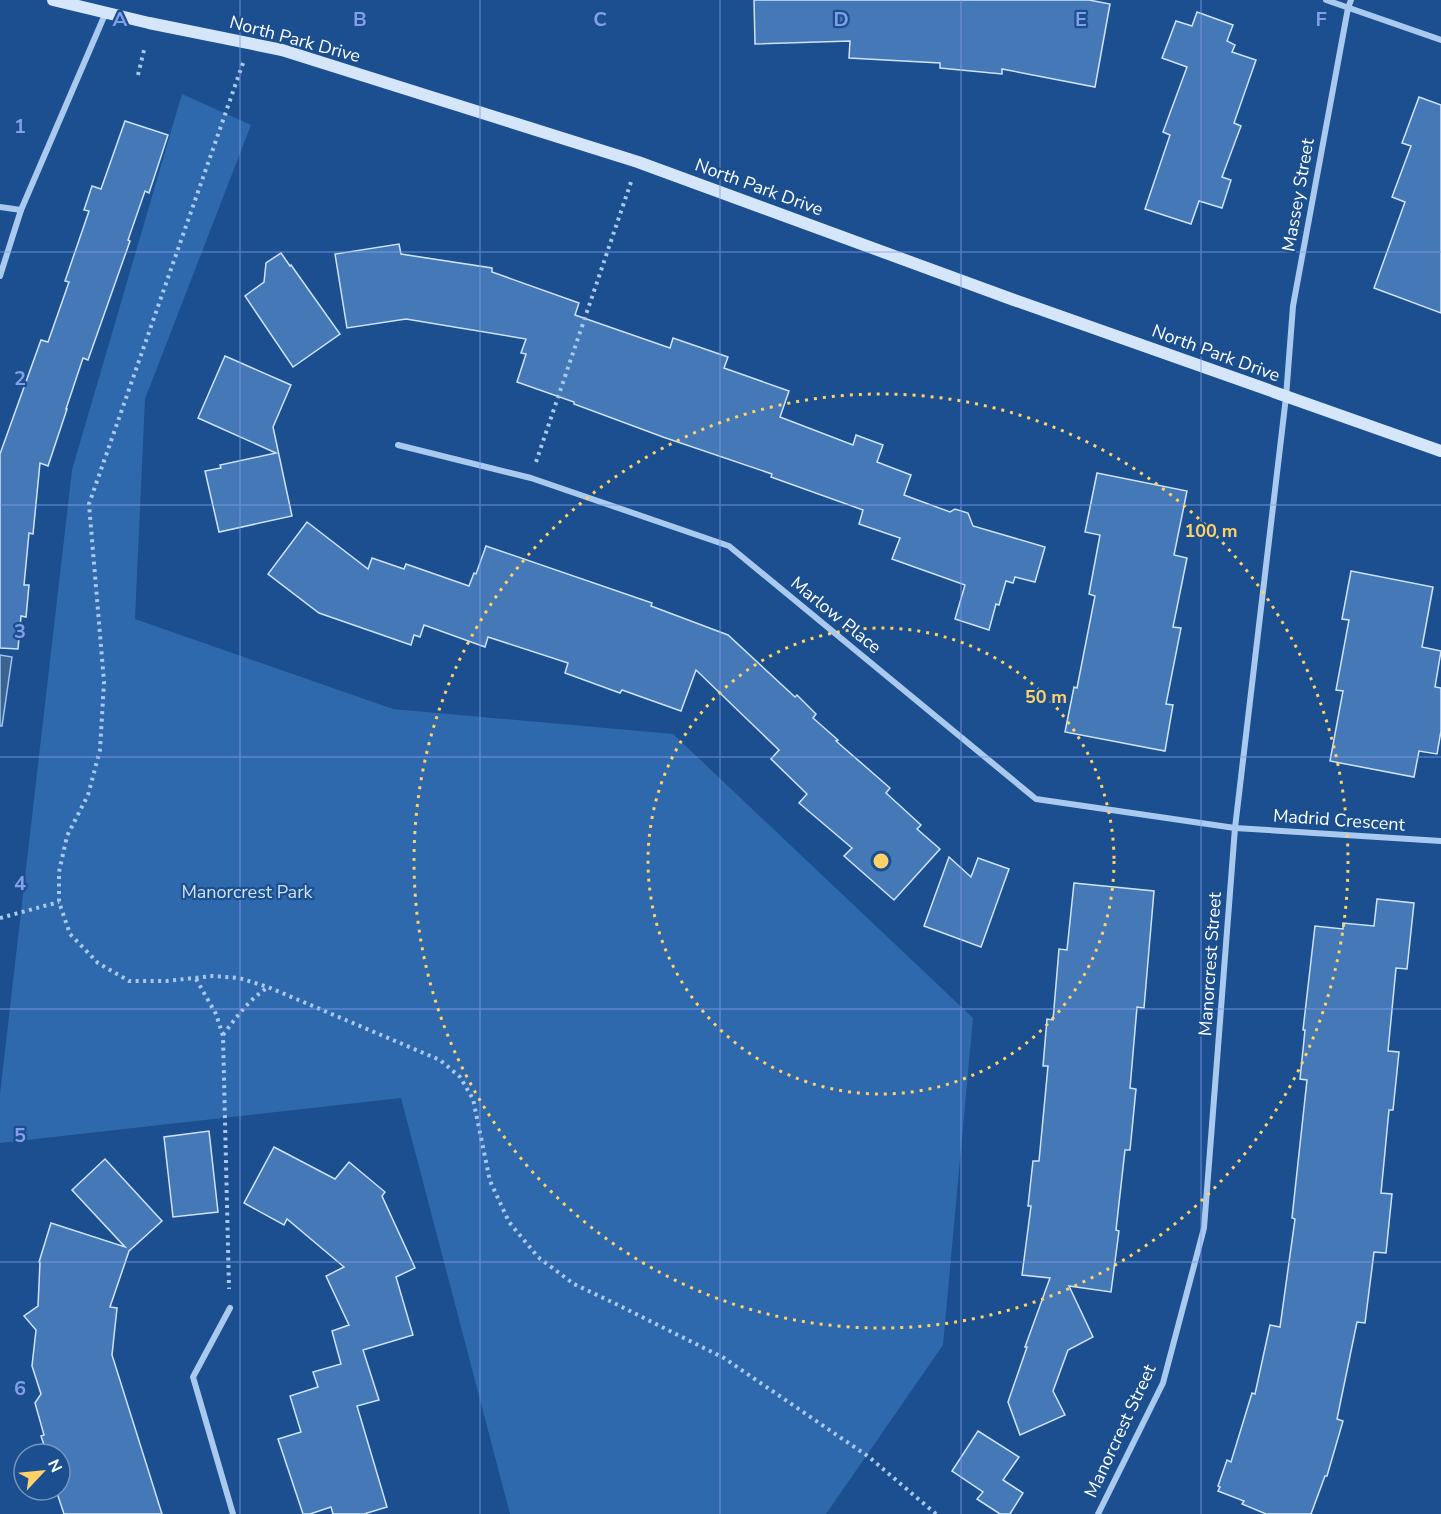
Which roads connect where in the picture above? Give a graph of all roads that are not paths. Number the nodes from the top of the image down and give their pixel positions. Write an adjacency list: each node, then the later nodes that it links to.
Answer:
1 (53, 0): 5 (main road, North Park Drive)
2 (1326, 0): 4 (street)
3 (1351, 0): 4 (street, Massey Street)
4 (1348, 8): 6 (street); 10 (street, Massey Street)
5 (106, 12): 8 (street); 10 (main road, North Park Drive)
6 (1441, 40)
7 (0, 207): 8 (street)
8 (21, 210): 9 (street)
9 (0, 276)
10 (1286, 397): 12 (main road, North Park Drive); 13 (street, Manorcrest Street)
11 (398, 445): 13 (street, Marlow Place)
12 (1441, 451)
13 (1235, 828): 14 (street, Madrid Crescent); 17 (street, Manorcrest Street)
14 (1441, 841)
15 (230, 1308): 16 (street)
16 (233, 1514)
17 (1098, 1514)

